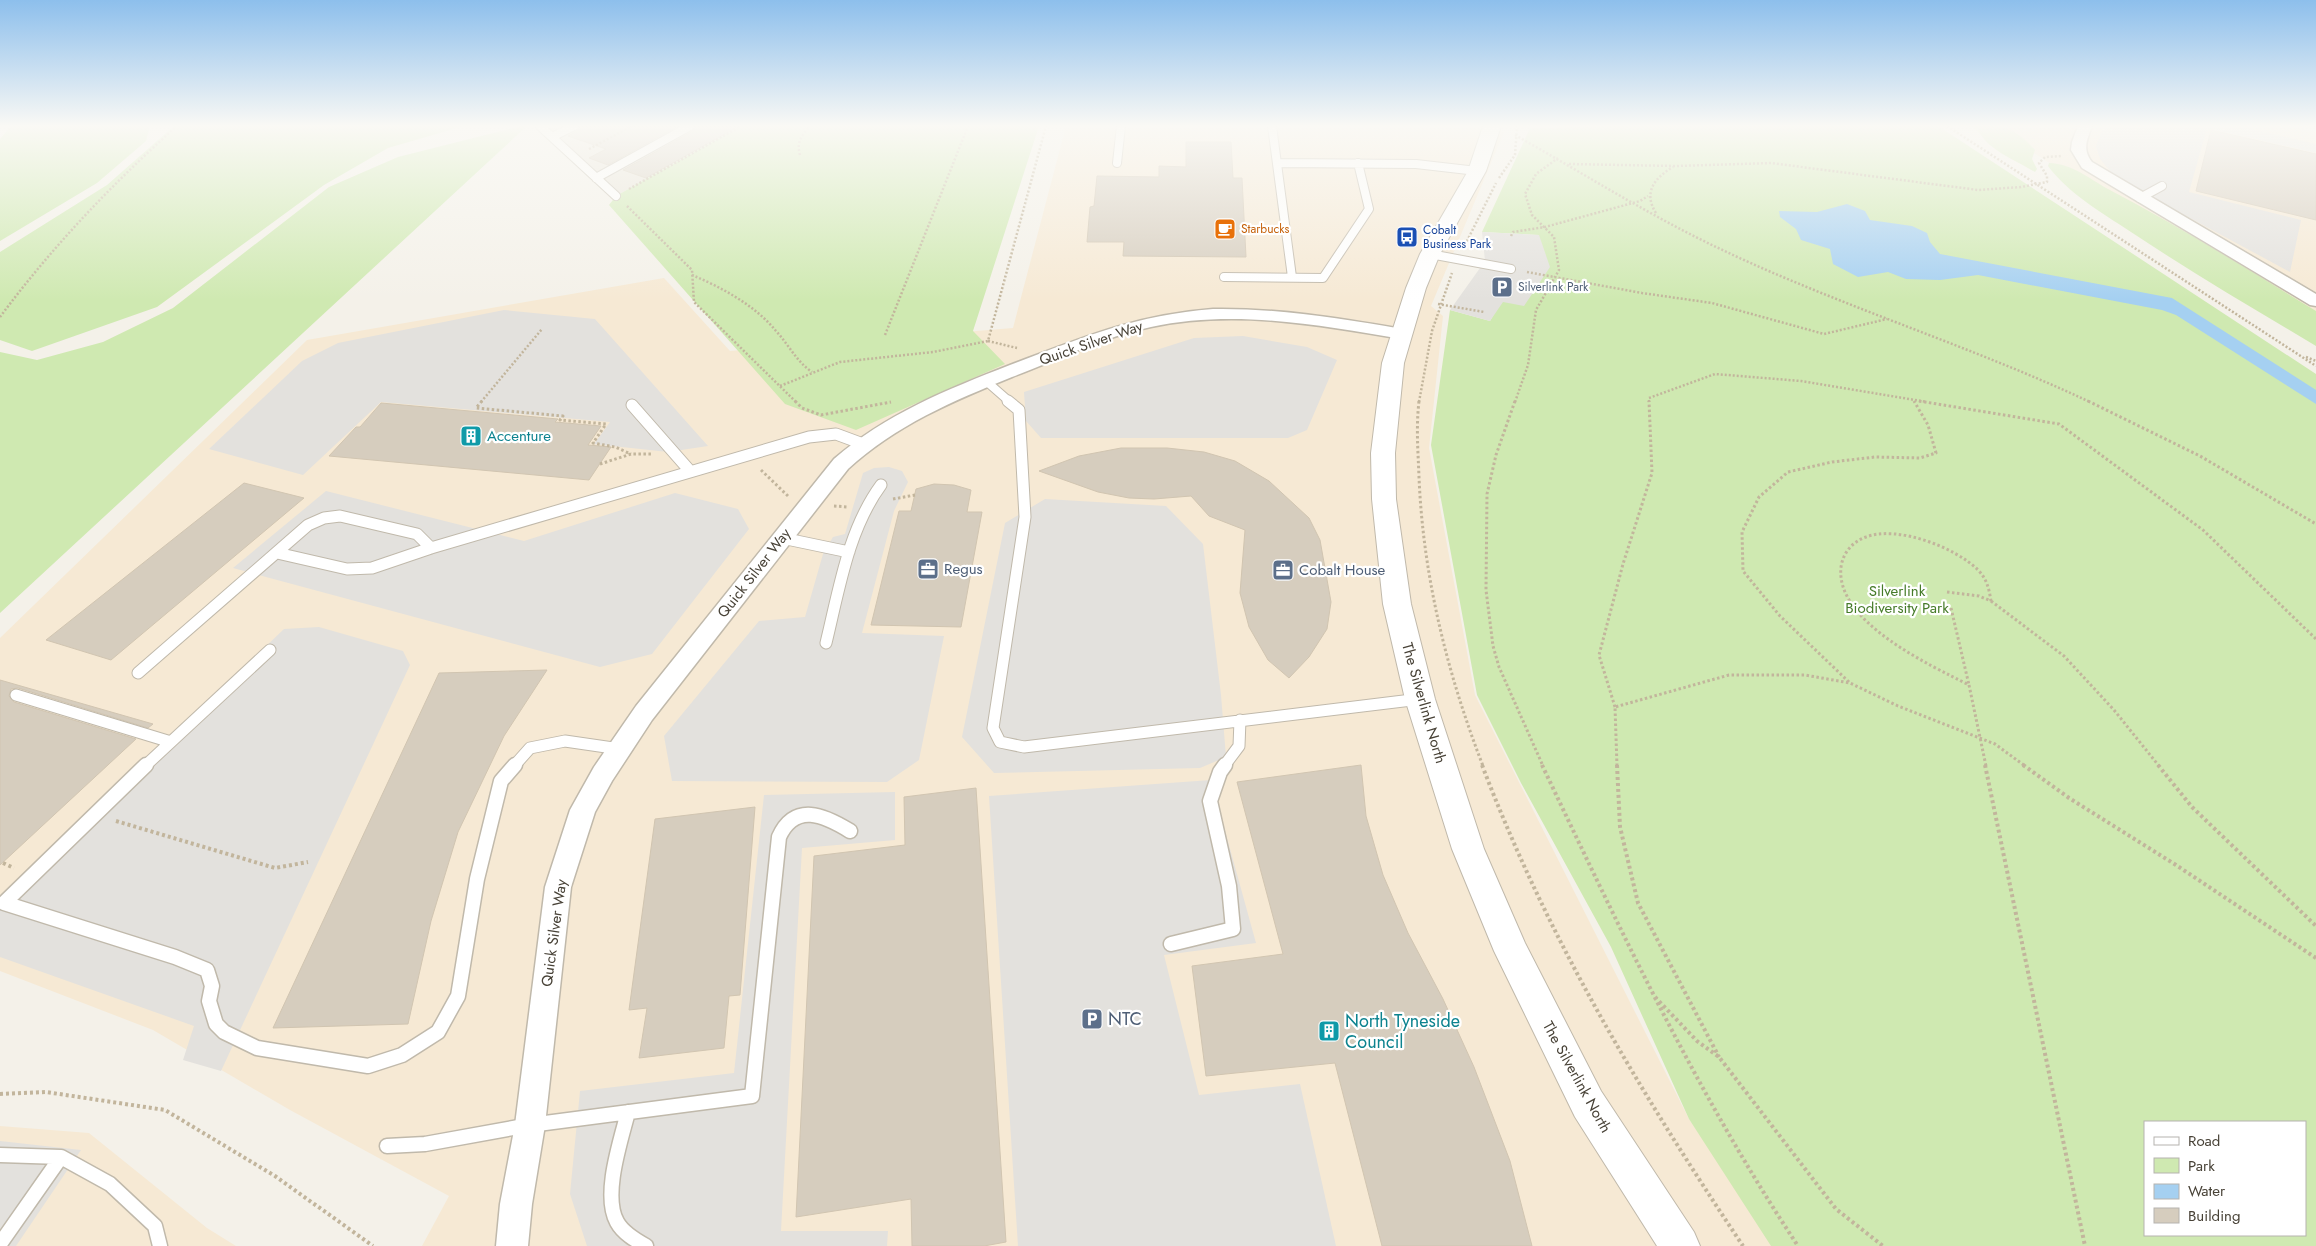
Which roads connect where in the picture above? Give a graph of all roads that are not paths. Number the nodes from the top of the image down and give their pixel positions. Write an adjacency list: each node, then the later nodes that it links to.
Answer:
1 (603, 184): 7 (lane)
2 (1280, 184): 12 (lane)
3 (1363, 184): 12 (lane)
4 (1470, 184): 9 (street, The Silverlink North)
5 (2117, 184): 8 (street)
6 (2162, 186): 8 (lane)
7 (616, 196)
8 (2140, 198): 13 (street)
9 (1430, 254): 10 (lane); 14 (street, The Silverlink North)
10 (1511, 269)
11 (1224, 277): 12 (lane)
12 (1292, 277)
13 (2316, 300)
14 (1402, 334): 15 (street, Quick Silver Way); 28 (street, The Silverlink North)
15 (986, 381): 17 (street, Quick Silver Way); 29 (lane)
16 (632, 405): 18 (lane)
17 (863, 444): 18 (lane); 20 (street, Quick Silver Way)
18 (690, 471): 21 (lane)
19 (881, 485): 22 (lane)
20 (782, 538): 22 (lane); 31 (street, Quick Silver Way)
21 (431, 548): 23 (lane); 23 (lane)
22 (849, 552): 24 (lane)
23 (277, 553): 26 (lane)
24 (826, 643)
25 (270, 650): 30 (lane)
26 (138, 673)
27 (16, 695): 30 (lane)
28 (1420, 699): 29 (lane); 44 (street, The Silverlink North)
29 (1240, 720): 34 (lane)
30 (171, 742): 33 (lane)
31 (620, 748): 33 (lane); 36 (street, Quick Silver Way)
32 (850, 831): 35 (lane)
33 (2, 904)
34 (1171, 944)
35 (628, 1112): 36 (lane); 43 (lane)
36 (530, 1125): 37 (lane); 42 (street, Quick Silver Way)
37 (387, 1146)
38 (0, 1155): 39 (lane)
39 (61, 1157): 40 (lane); 41 (lane)
40 (0, 1244)
41 (160, 1246)
42 (512, 1246)
43 (646, 1246)
44 (1680, 1246)

